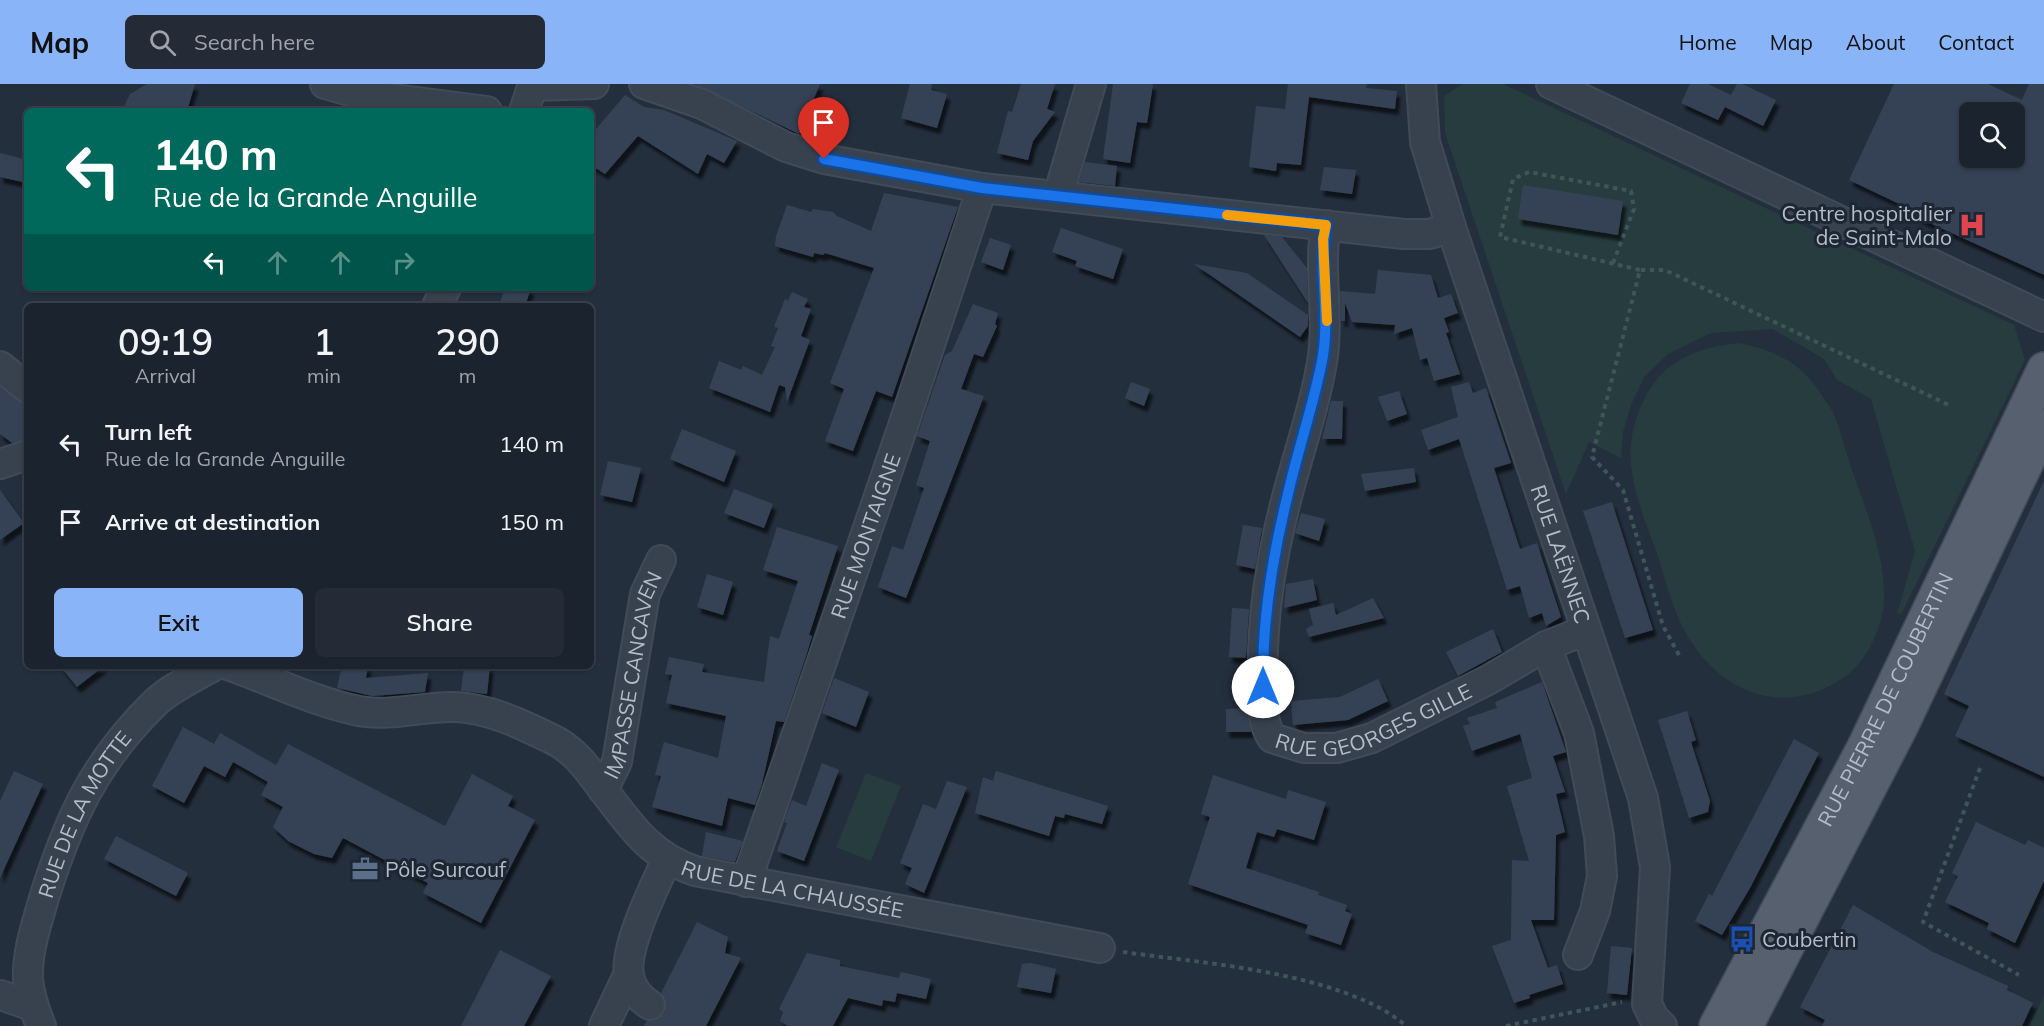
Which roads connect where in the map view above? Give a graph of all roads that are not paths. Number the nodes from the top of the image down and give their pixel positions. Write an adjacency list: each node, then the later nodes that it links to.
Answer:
1 (325, 84): 8 (street)
2 (594, 84): 7 (street)
3 (644, 84): 9 (street)
4 (1091, 84): 10 (street)
5 (1421, 84): 12 (street, RUE LAËNNEC)
6 (1551, 84): 13 (street)
7 (530, 94)
8 (465, 108)
9 (982, 188): 10 (street); 27 (street, RUE MONTAIGNE)
10 (1058, 196): 11 (street)
11 (1326, 225): 12 (street); 22 (street, RUE GEORGES GILLE)
12 (1451, 227): 21 (street, RUE LAËNNEC)
13 (2044, 317)
14 (0, 366): 16 (street)
15 (2044, 369): 36 (main road, RUE PIERRE DE COUBERTIN)
16 (24, 386)
17 (2044, 426): 37 (main road, RUE PIERRE DE COUBERTIN)
18 (24, 456): 19 (street)
19 (0, 464)
20 (661, 560): 25 (street, IMPASSE CANCAVEN)
21 (1586, 630): 22 (street, RUE GEORGES GILLE); 35 (street, RUE LAËNNEC)
22 (1546, 646): 29 (street)
23 (209, 669): 33 (street, RUE DE LA MOTTE)
24 (238, 669): 25 (street, RUE DE LA CHAUSSÉE)
25 (603, 790): 26 (street, RUE DE LA CHAUSSÉE)
26 (667, 859): 27 (street, RUE DE LA CHAUSSÉE); 30 (street)
27 (746, 882): 28 (street, RUE DE LA CHAUSSÉE)
28 (1100, 948)
29 (1578, 955)
30 (628, 975): 32 (street); 34 (street)
31 (0, 995): 33 (street, RUE DE LA MOTTE)
32 (650, 1005)
33 (38, 1016)
34 (604, 1026)
35 (1662, 1026)
36 (1716, 1026)
37 (1746, 1026)

